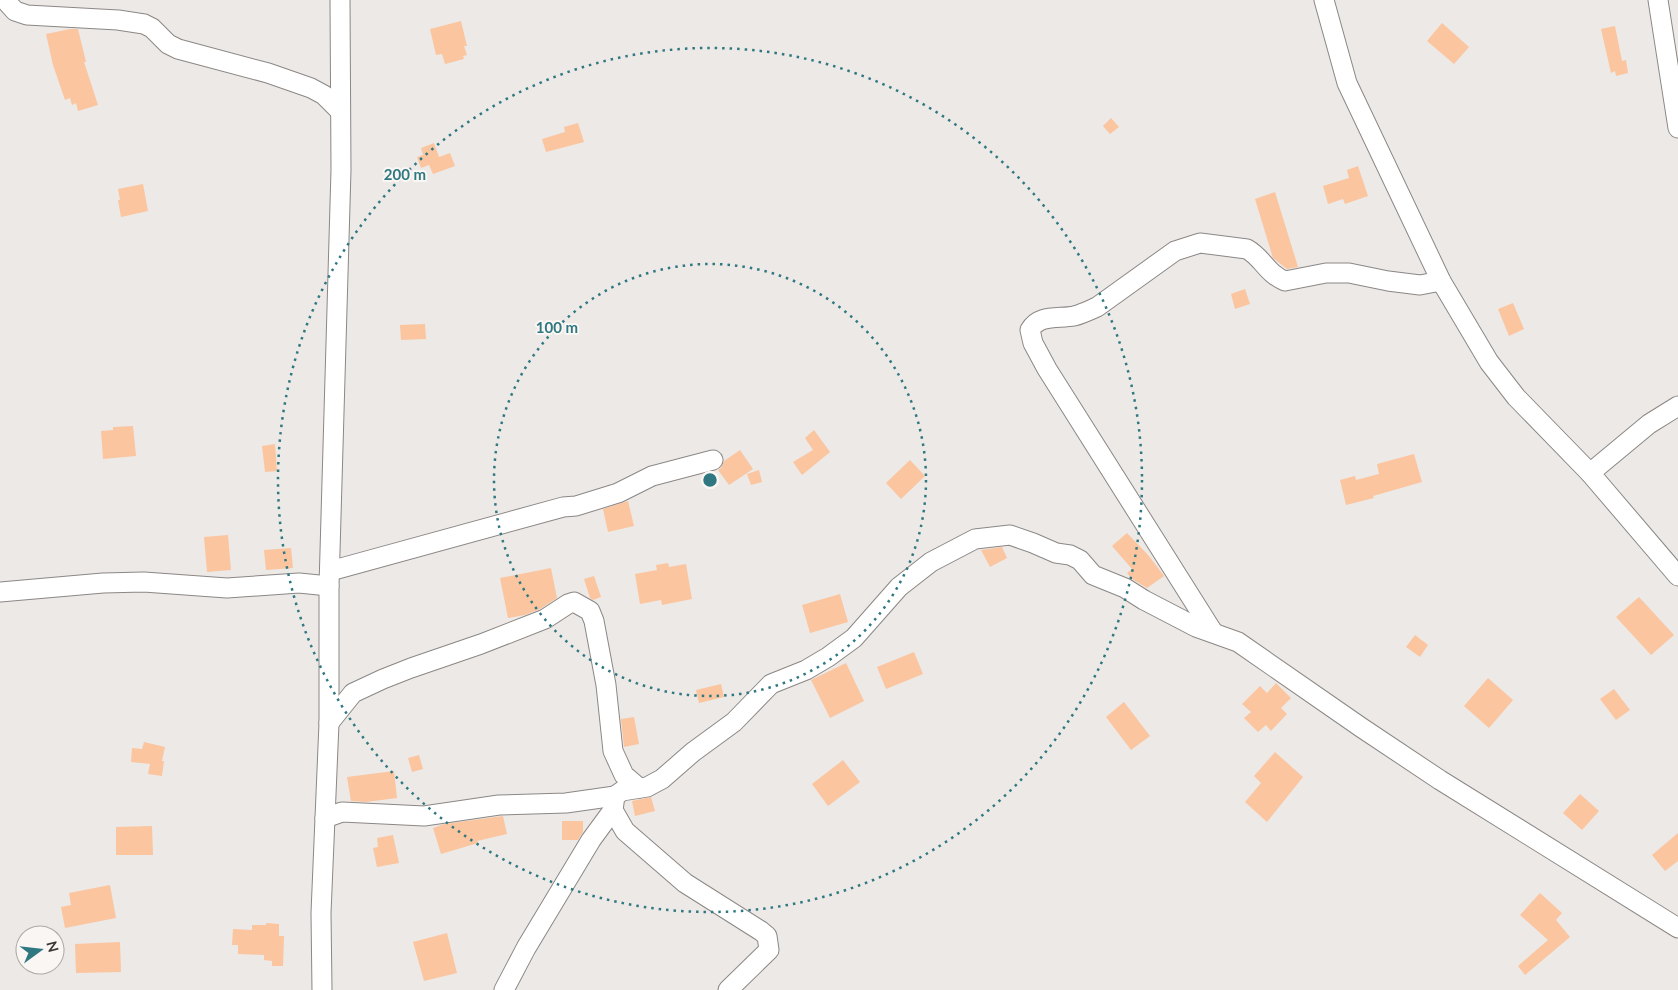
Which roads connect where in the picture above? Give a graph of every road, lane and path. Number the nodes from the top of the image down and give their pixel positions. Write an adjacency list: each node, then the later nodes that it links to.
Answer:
1 (5, 0): 5 (street)
2 (340, 0): 7 (street)
3 (1324, 0): 9 (street)
4 (1658, 0): 8 (street)
5 (20, 13): 6 (street); 7 (street)
6 (0, 16)
7 (340, 111): 14 (street)
8 (1678, 128)
9 (1441, 281): 12 (street); 16 (street)
10 (1678, 406): 12 (street)
11 (713, 460): 14 (street)
12 (1590, 473): 13 (street)
13 (1678, 576)
14 (330, 579): 15 (street); 17 (street)
15 (0, 592)
16 (1213, 632): 18 (street); 21 (street)
17 (330, 723): 18 (street); 20 (street)
18 (639, 788): 19 (street)
19 (614, 803): 20 (street); 23 (street); 24 (street)
20 (325, 818): 22 (street)
21 (1678, 928)
22 (322, 990)
23 (504, 990)
24 (728, 990)

